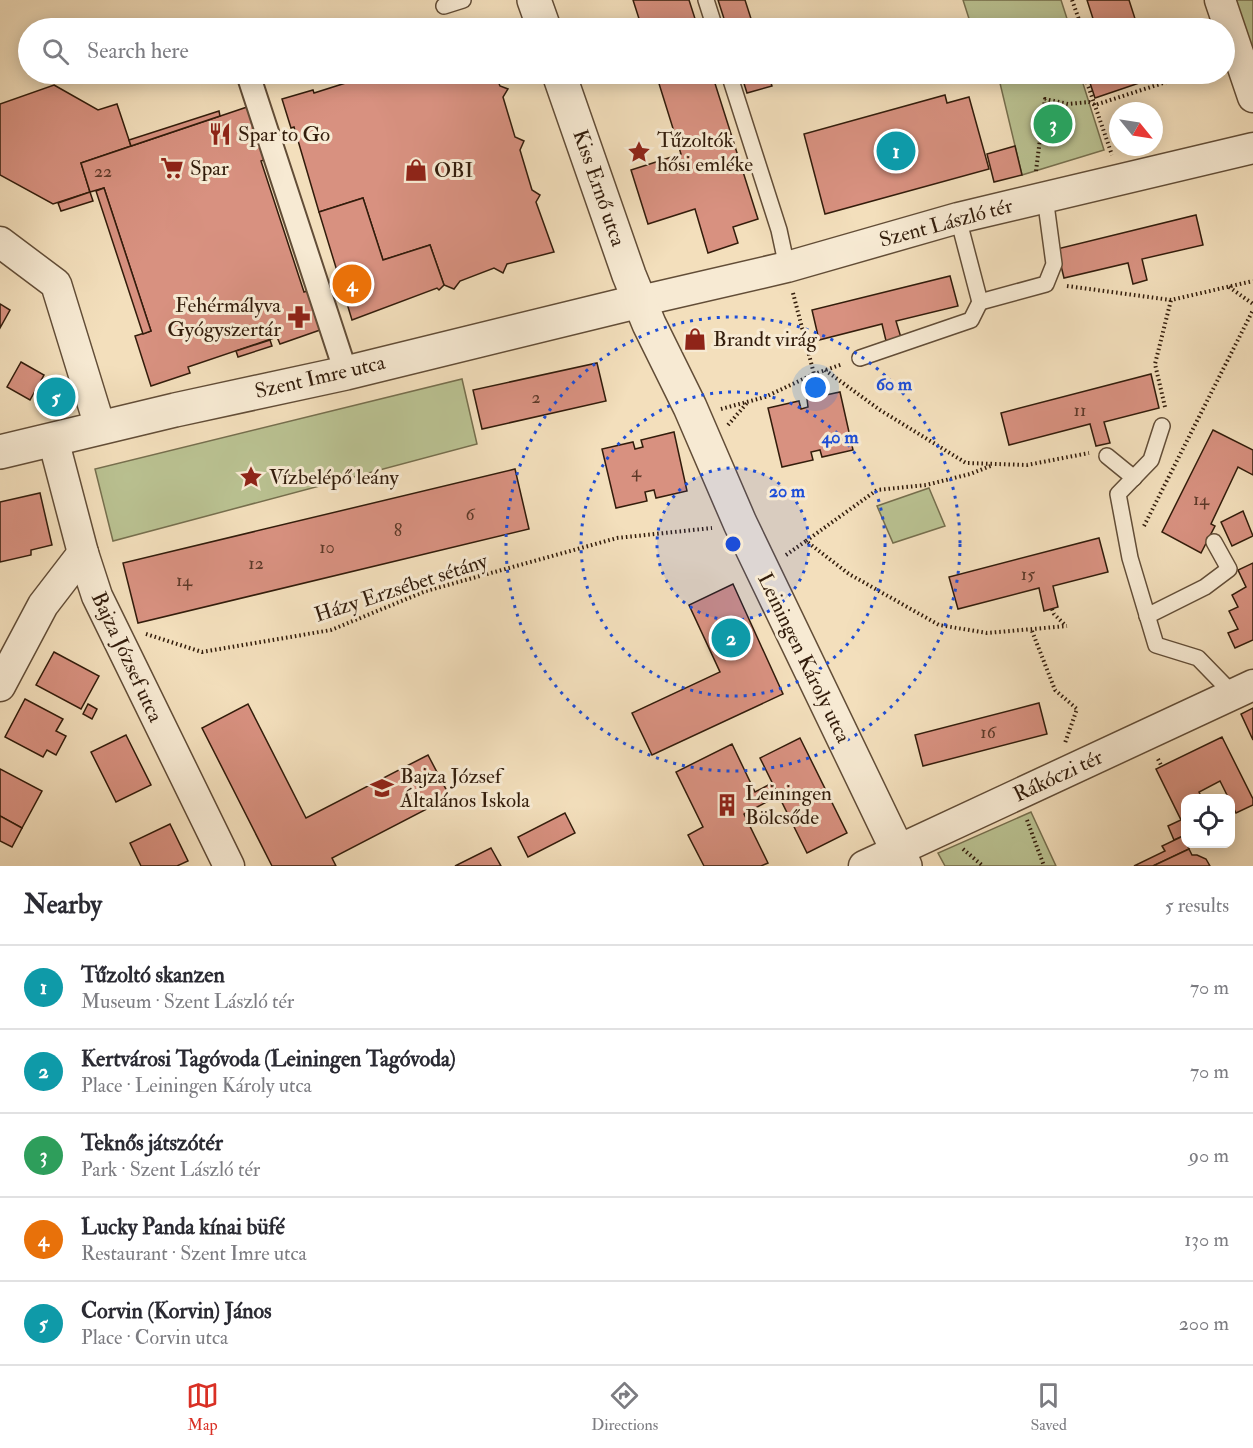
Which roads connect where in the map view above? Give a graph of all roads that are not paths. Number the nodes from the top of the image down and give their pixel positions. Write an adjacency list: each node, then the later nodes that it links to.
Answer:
1 (463, 0): 5 (lane)
2 (534, 0): 6 (street)
3 (706, 0): 7 (lane)
4 (1220, 0): 8 (street)
5 (444, 6)
6 (540, 18)
7 (712, 18)
8 (1226, 18)
9 (1235, 44): 13 (street)
10 (251, 84): 22 (street)
11 (563, 84): 19 (street, Kiss Ernő utca)
12 (732, 84): 18 (lane)
13 (1253, 97)
14 (1253, 148): 15 (street, Szent László tér)
15 (1045, 197): 16 (street, Szent László tér); 20 (lane)
16 (958, 218): 18 (street, Szent László tér); 20 (lane)
17 (0, 242): 24 (street)
18 (787, 267): 19 (street, Szent László tér)
19 (640, 301): 22 (street, Szent Imre utca); 34 (street, Leiningen Károly utca)
20 (980, 302): 21 (lane)
21 (860, 358)
22 (345, 373): 24 (street, Szent Imre utca)
23 (1162, 426): 28 (lane)
24 (100, 427): 25 (street, Szent Imre utca)
25 (52, 439): 26 (street, Szent Imre utca); 30 (street, Bajza József utca)
26 (0, 452)
27 (1107, 456): 28 (lane)
28 (1134, 478): 31 (lane)
29 (1214, 542): 31 (lane)
30 (83, 553): 32 (street); 35 (street, Bajza József utca)
31 (1147, 616): 33 (lane)
32 (0, 686)
33 (1244, 690): 34 (street, Rákóczi tér)
34 (901, 858): 36 (street, Rákóczi tér)
35 (229, 866)
36 (864, 866)

